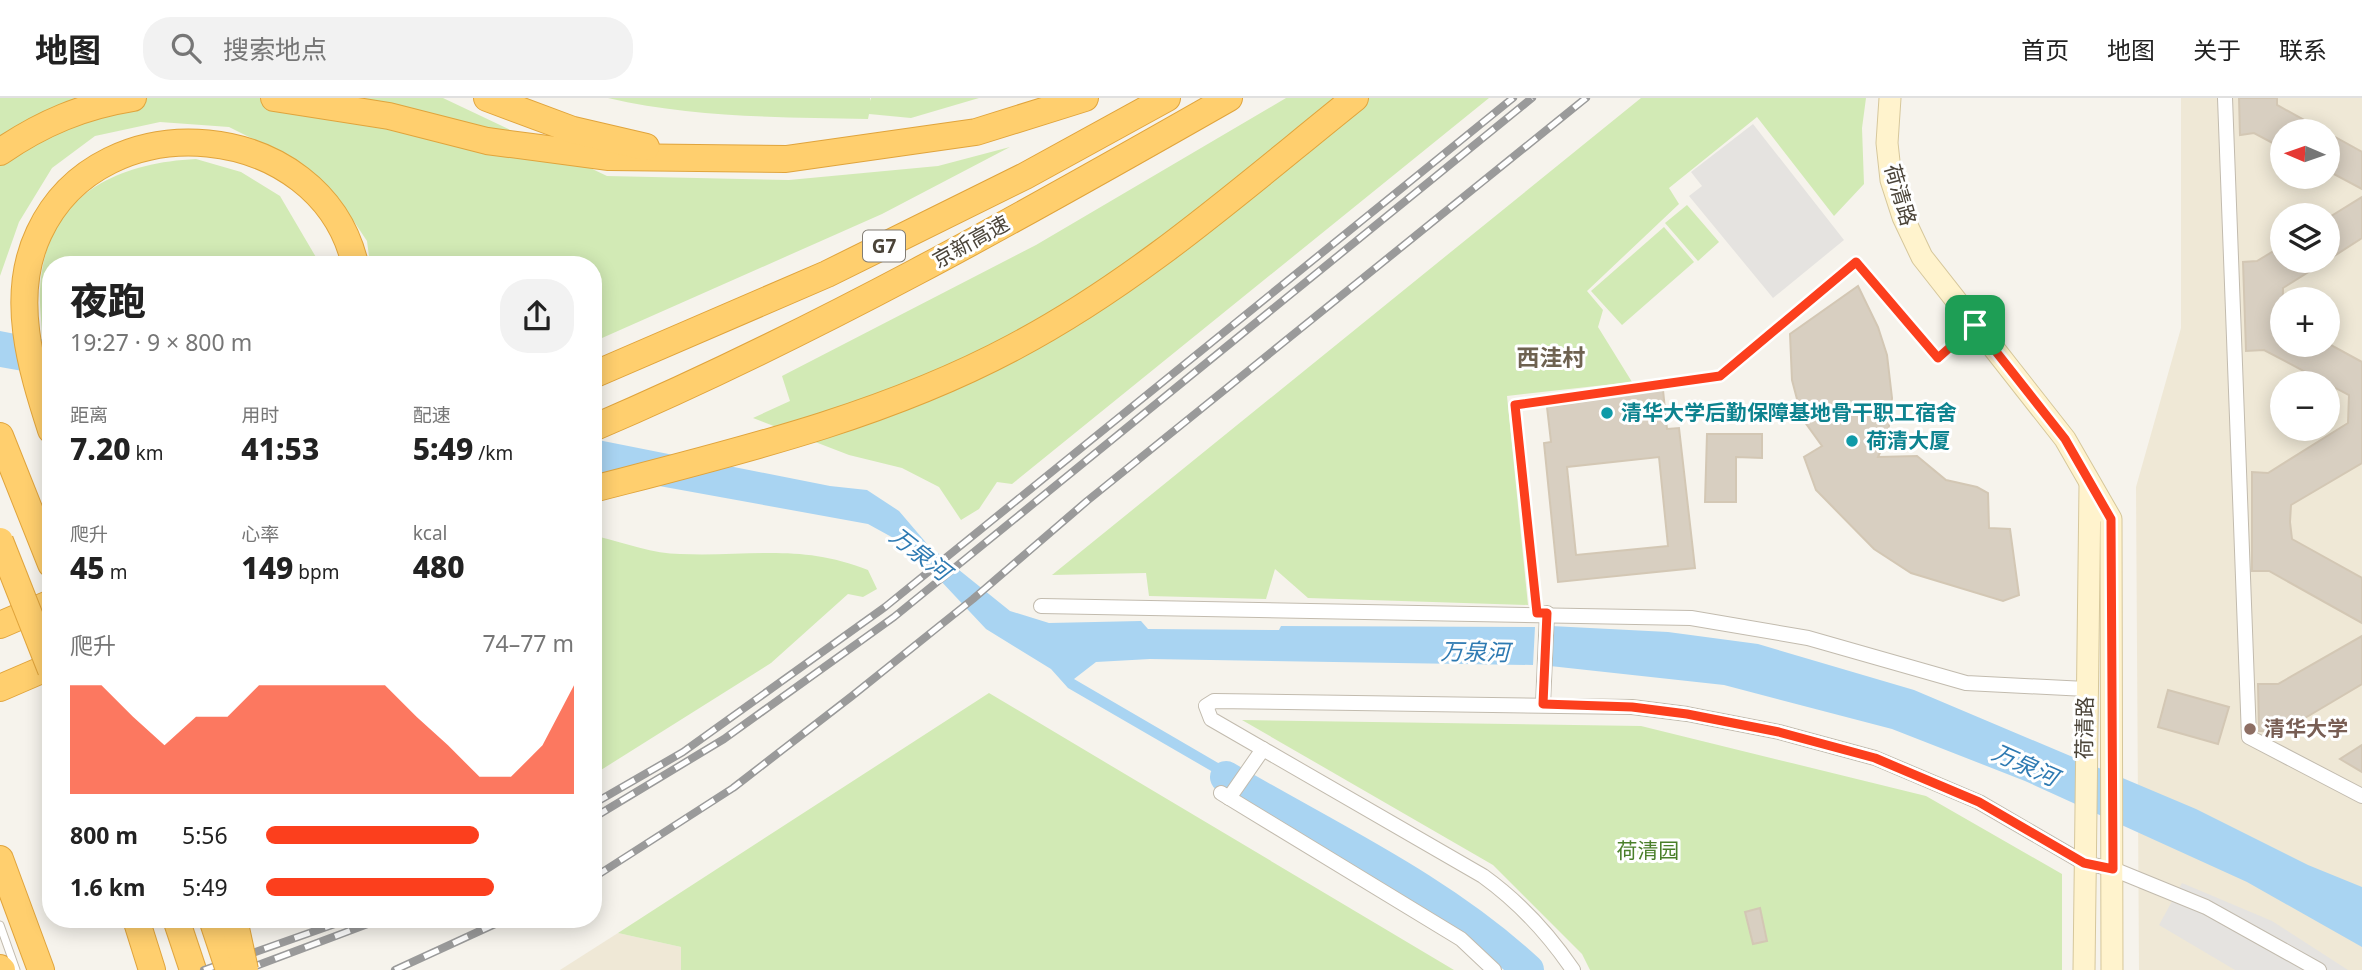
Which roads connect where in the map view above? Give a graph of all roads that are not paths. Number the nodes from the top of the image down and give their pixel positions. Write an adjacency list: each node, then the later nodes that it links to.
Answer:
1 (133, 98): 10 (highway)
2 (274, 98): 11 (highway)
3 (487, 98): 11 (highway)
4 (1085, 98): 11 (highway)
5 (1167, 98): 14 (highway, 京新高速 / G7)
6 (1229, 98): 16 (highway, 京新高速 / G7)
7 (1355, 98): 19 (highway)
8 (1890, 98): 13 (main road, 荷清路)
9 (2225, 98): 32 (street)
10 (0, 152)
11 (695, 158)
12 (352, 256): 15 (highway)
13 (1975, 325): 18 (main road, 荷清路); 24 (lane)
14 (602, 371)
15 (42, 402)
16 (602, 424)
17 (0, 436): 21 (highway)
18 (2090, 485): 29 (main road, 荷清路); 35 (main road, 荷清路)
19 (602, 487)
20 (0, 541): 26 (highway, bridge)
21 (42, 541)
22 (1041, 606): 24 (street)
23 (42, 607): 25 (highway)
24 (1542, 613): 29 (street); 30 (street)
25 (0, 625)
26 (42, 646)
27 (42, 672): 28 (highway)
28 (0, 688)
29 (2086, 689): 33 (main road, 荷清路)
30 (1543, 704): 31 (street); 33 (street)
31 (1263, 749): 47 (street); 48 (street)
32 (2362, 796)
33 (2084, 853): 35 (street); 49 (main road, 荷清路)
34 (0, 859): 42 (highway)
35 (2113, 869): 50 (main road, 荷清路); 51 (street)
36 (0, 925): 41 (lane)
37 (139, 928): 43 (highway)
38 (179, 928): 44 (highway)
39 (215, 928): 45 (highway, bridge)
40 (236, 928): 46 (highway, bridge)
41 (16, 970)
42 (41, 970)
43 (152, 970)
44 (193, 970)
45 (229, 970)
46 (244, 970)
47 (1494, 970)
48 (1573, 970)
49 (2084, 970)
50 (2112, 970)
51 (2319, 970)

